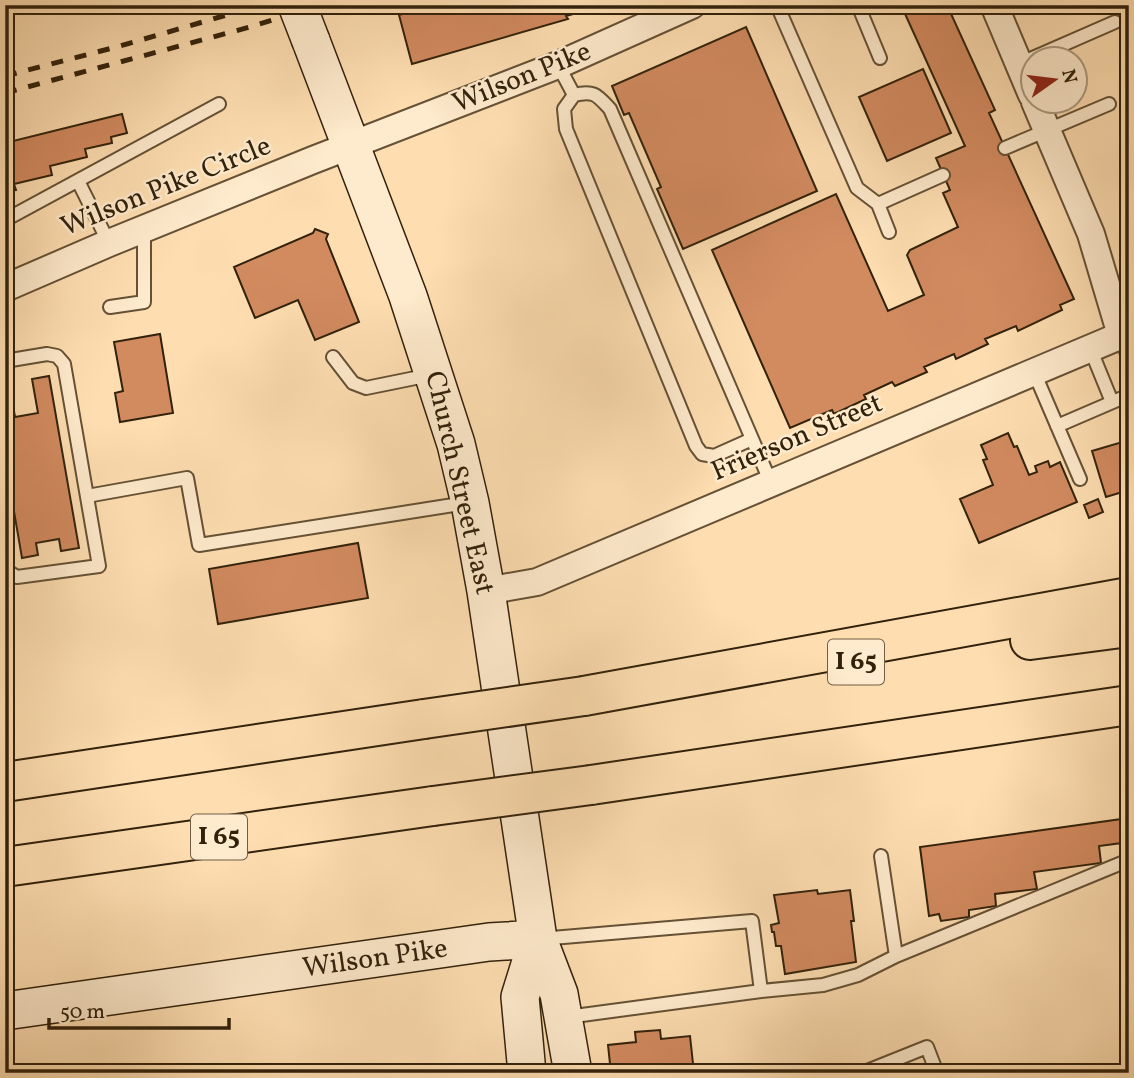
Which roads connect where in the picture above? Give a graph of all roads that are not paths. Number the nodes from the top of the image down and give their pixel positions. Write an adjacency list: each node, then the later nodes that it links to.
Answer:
1 (298, 5): 16 (main road, Church Street East, bridge)
2 (691, 5): 10 (street, Wilson Pike)
3 (777, 5): 20 (lane)
4 (858, 5): 8 (lane)
5 (994, 5): 9 (street)
6 (1115, 22): 7 (lane)
7 (1060, 46)
8 (880, 58)
9 (1018, 62)
10 (558, 65): 11 (lane); 16 (street, Wilson Pike)
11 (574, 95): 37 (lane); 37 (lane)
12 (219, 104): 19 (lane)
13 (1109, 104): 15 (lane)
14 (1041, 116): 15 (street)
15 (1047, 130): 17 (lane); 27 (street)
16 (351, 145): 22 (street, Wilson Pike Circle); 33 (main road, Church Street East)
17 (1005, 148)
18 (943, 175): 20 (lane)
19 (78, 181): 21 (lane); 24 (lane)
20 (878, 204): 23 (lane)
21 (5, 220)
22 (144, 229): 24 (street, Wilson Pike Circle); 26 (lane)
23 (889, 232)
24 (109, 243): 25 (street, Wilson Pike Circle)
25 (5, 288)
26 (110, 307)
27 (1125, 334): 28 (street, Frierson Street); 31 (lane)
28 (1090, 348): 32 (street, Frierson Street); 35 (lane)
29 (333, 357): 33 (lane)
30 (5, 361): 40 (lane)
31 (1129, 361)
32 (1034, 372): 36 (lane); 39 (street, Frierson Street)
33 (435, 374): 41 (main road, Church Street East)
34 (1129, 395): 35 (lane)
35 (1112, 402): 36 (lane)
36 (1057, 426): 38 (lane)
37 (752, 439): 39 (lane)
38 (1080, 479)
39 (771, 483): 43 (street, Frierson Street)
40 (87, 496): 41 (lane); 42 (lane)
41 (470, 503): 43 (main road, Church Street East)
42 (5, 564)
43 (486, 591): 52 (main road, Church Street East)
44 (1129, 597): 46 (highway)
45 (1129, 627): 46 (highway, I 65)
46 (584, 696): 48 (highway, I 65, bridge)
47 (1129, 705): 51 (highway, I 65, bridge)
48 (5, 782)
49 (881, 856): 53 (lane)
50 (1129, 860): 53 (lane)
51 (5, 867)
52 (538, 939): 54 (lane); 55 (main road, Wilson Pike); 56 (main road, Church Street East); 57 (main road, Church Street East)
53 (896, 956): 54 (lane)
54 (761, 991): 56 (lane)
55 (5, 1012)
56 (563, 1017): 58 (main road, Church Street East)
57 (527, 1073)
58 (573, 1073)
59 (862, 1073): 60 (lane)
60 (937, 1073)

